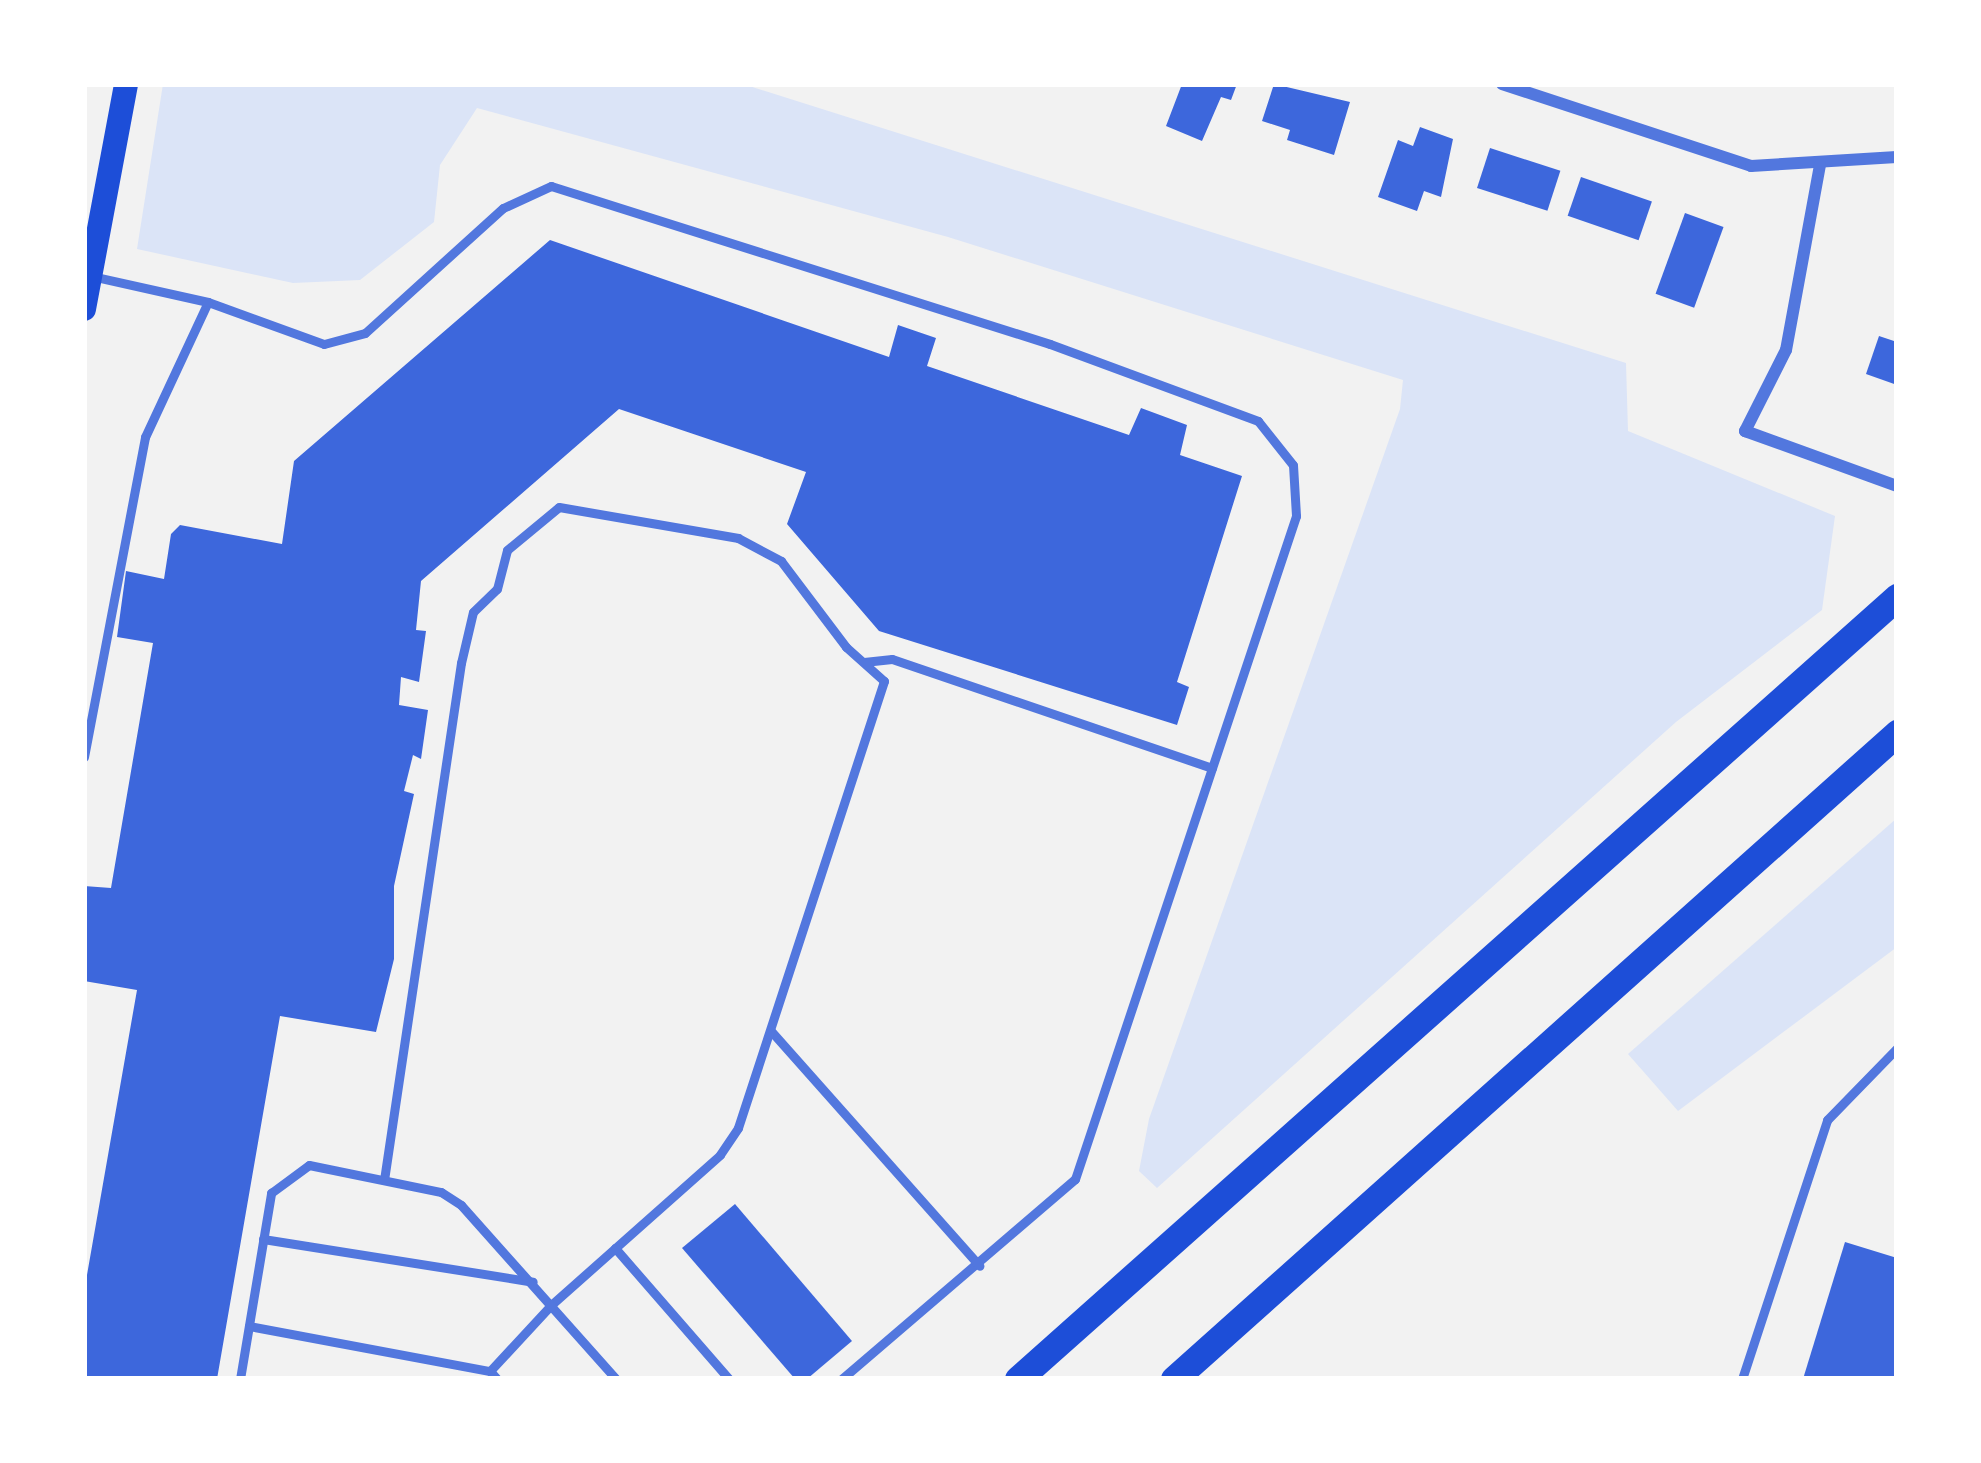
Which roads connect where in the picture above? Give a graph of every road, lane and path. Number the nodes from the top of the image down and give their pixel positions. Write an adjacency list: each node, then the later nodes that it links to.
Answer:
1 (126, 84): 5 (main road)
2 (1502, 84): 4 (street)
3 (1897, 157): 4 (street)
4 (1820, 165): 8 (street)
5 (90, 275): 6 (lane); 7 (main road)
6 (208, 302): 12 (lane); 13 (lane)
7 (84, 309)
8 (1897, 486)
9 (1897, 598): 28 (main road)
10 (864, 662): 13 (lane); 14 (lane); 16 (lane)
11 (1897, 734): 29 (main road)
12 (84, 757)
13 (1212, 768): 19 (lane)
14 (771, 1030): 18 (lane); 19 (lane)
15 (1897, 1048): 30 (lane)
16 (383, 1180): 17 (lane); 20 (lane)
17 (263, 1239): 20 (lane); 22 (lane)
18 (615, 1248): 21 (lane); 26 (lane)
19 (980, 1266): 27 (lane)
20 (533, 1282): 21 (lane)
21 (552, 1304): 23 (lane); 25 (lane)
22 (249, 1326): 23 (lane); 24 (lane)
23 (494, 1375)
24 (240, 1379)
25 (616, 1379)
26 (729, 1379)
27 (842, 1379)
28 (1018, 1379)
29 (1174, 1379)
30 (1742, 1379)

